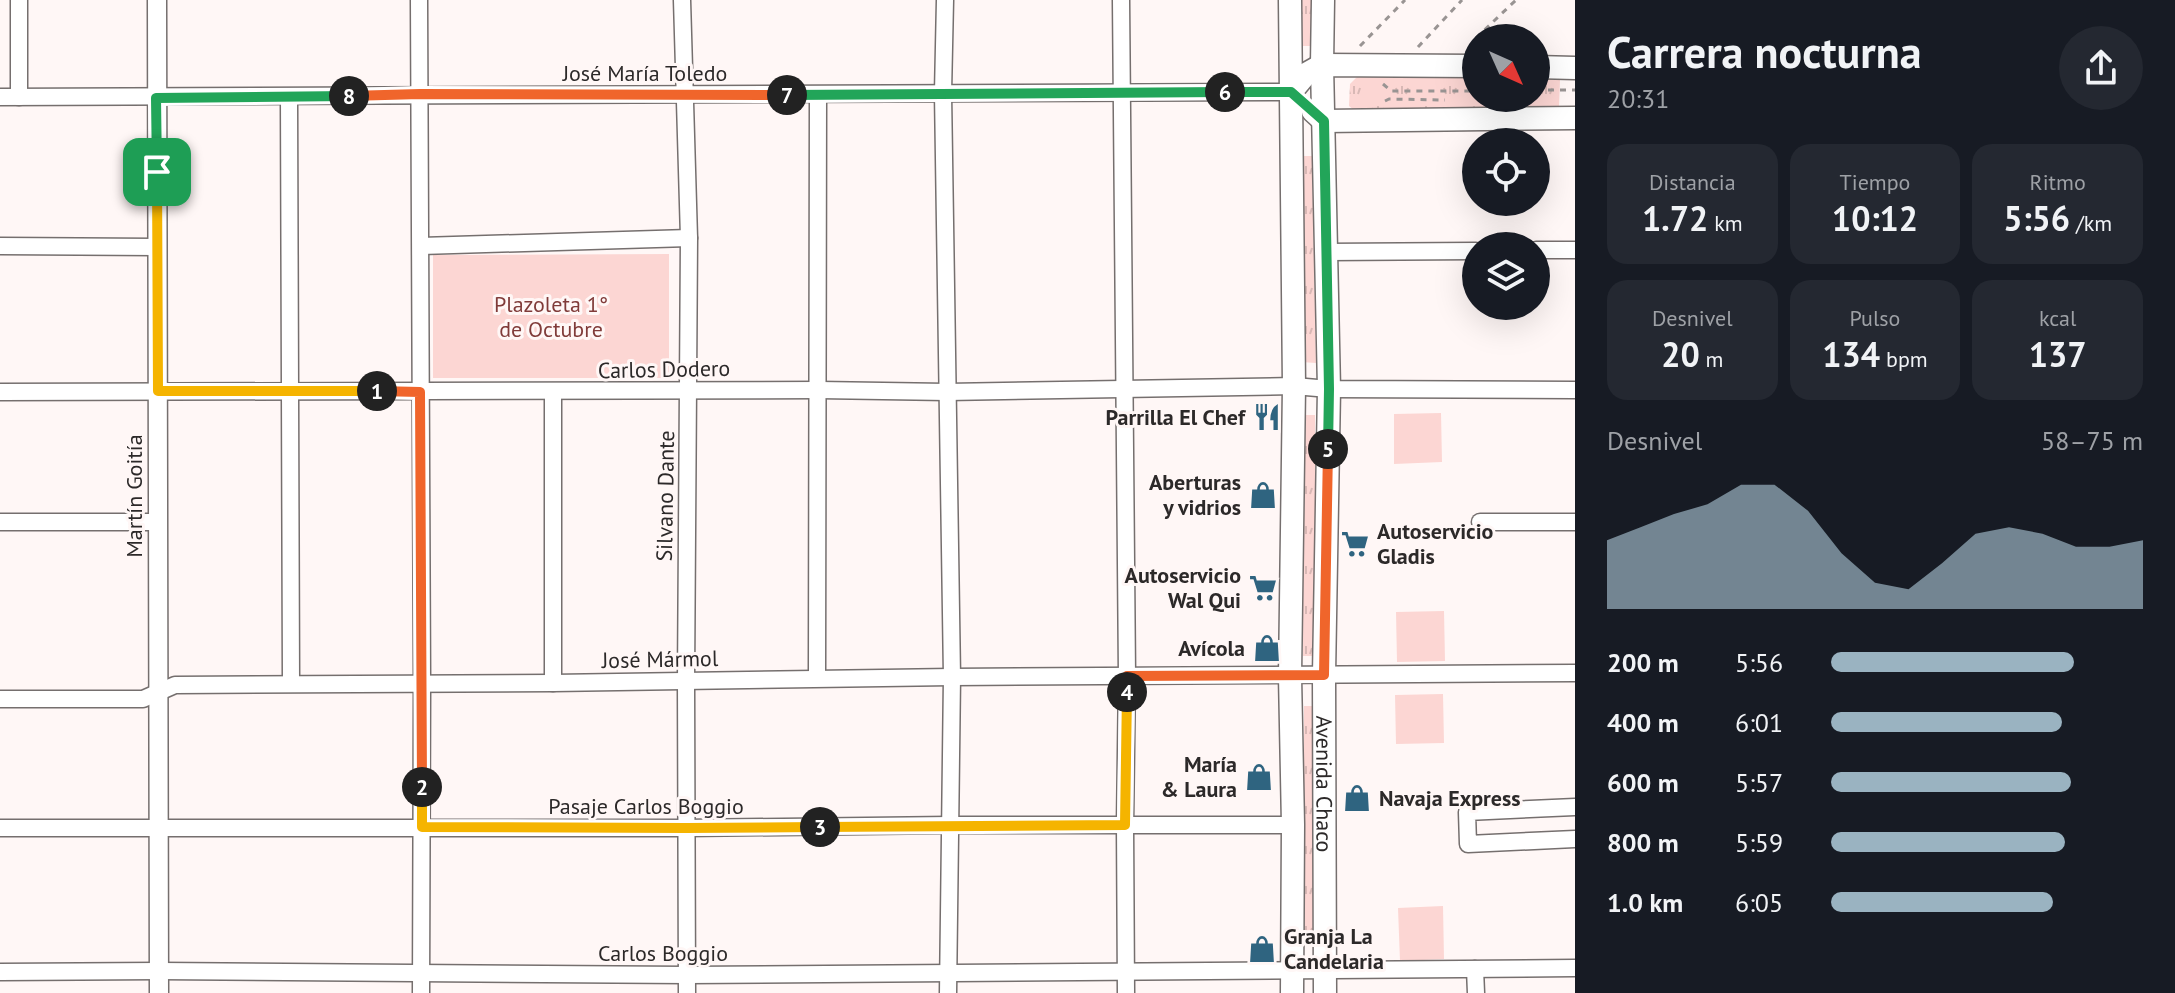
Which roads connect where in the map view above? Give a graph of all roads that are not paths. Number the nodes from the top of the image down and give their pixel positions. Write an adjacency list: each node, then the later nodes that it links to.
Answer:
1 (19, 0): 20 (street)
2 (157, 0): 22 (street, Martín Goitía)
3 (419, 0): 16 (street)
4 (682, 0): 17 (street, Silvano Dante)
5 (945, 0): 14 (street)
6 (1121, 0): 15 (street)
7 (1290, 0): 13 (main road, Avenida Chaco)
8 (1323, 0): 9 (main road, Avenida Chaco)
9 (1343, 65): 10 (main road); 13 (main road); 24 (main road, Avenida Chaco)
10 (1462, 66)
11 (1550, 67): 12 (main road)
12 (1575, 68)
13 (1291, 92): 15 (street, José María Toledo); 24 (main road); 33 (main road, Avenida Chaco)
14 (943, 93): 15 (street, José María Toledo); 18 (street, José María Toledo); 44 (street)
15 (1122, 93): 34 (street)
16 (420, 94): 17 (street, José María Toledo); 21 (street, José María Toledo); 27 (street)
17 (684, 95): 18 (street, José María Toledo); 25 (street, Silvano Dante)
18 (818, 95): 36 (street)
19 (0, 97): 20 (street, José María Toledo)
20 (19, 97): 22 (street, José María Toledo)
21 (289, 97): 22 (street, José María Toledo); 39 (street)
22 (156, 98): 28 (street, Martín Goitía)
23 (1575, 118): 24 (main road)
24 (1324, 121): 32 (main road, Avenida Chaco)
25 (689, 238): 27 (street); 40 (street, Silvano Dante)
26 (0, 246): 28 (street)
27 (421, 246): 42 (street)
28 (157, 247): 38 (street, Martín Goitía)
29 (1550, 250): 30 (street)
30 (1575, 250)
31 (1462, 251): 32 (street)
32 (1326, 252): 35 (main road, Avenida Chaco)
33 (1294, 386): 34 (street, Carlos Dodero); 35 (street, Carlos Dodero); 52 (main road, Avenida Chaco)
34 (1124, 388): 44 (street, Carlos Dodero); 51 (street)
35 (1329, 389): 37 (street, Carlos Dodero); 50 (main road, Avenida Chaco)
36 (819, 390): 40 (street, Carlos Dodero); 44 (street, Carlos Dodero); 54 (street)
37 (1575, 390)
38 (158, 391): 39 (street, Carlos Dodero); 41 (street, Carlos Dodero); 46 (street, Martín Goitía)
39 (290, 391): 42 (street, Carlos Dodero); 56 (street)
40 (688, 391): 43 (street, Carlos Dodero); 55 (street, Silvano Dante)
41 (0, 392)
42 (420, 392): 43 (street, Carlos Dodero); 58 (street)
43 (553, 392): 57 (street)
44 (947, 392): 53 (street)
45 (0, 522): 46 (street)
46 (158, 522): 59 (street, Martín Goitía)
47 (1480, 522): 48 (street)
48 (1575, 522)
49 (1575, 673): 50 (street, José Mármol)
50 (1324, 675): 52 (street, José Mármol); 79 (main road, Avenida Chaco)
51 (1127, 676): 52 (street, José Mármol); 53 (street, José Mármol); 63 (street)
52 (1290, 676): 64 (main road, Avenida Chaco)
53 (952, 677): 54 (street, José Mármol); 62 (street)
54 (817, 678): 55 (street, José Mármol)
55 (686, 681): 57 (street, José Mármol); 68 (street, Silvano Dante)
56 (291, 683): 58 (street, José Mármol); 59 (street, José Mármol)
57 (553, 683): 58 (street, José Mármol)
58 (422, 684): 65 (street)
59 (157, 692): 60 (street, José Mármol); 67 (street, Martín Goitía)
60 (0, 699)
61 (1575, 807): 69 (street)
62 (950, 825): 63 (street, Pasaje Carlos Boggio); 68 (street, Pasaje Carlos Boggio); 76 (street)
63 (1125, 825): 64 (street, Pasaje Carlos Boggio); 74 (street)
64 (1293, 825): 78 (main road, Avenida Chaco)
65 (422, 827): 67 (street, Pasaje Carlos Boggio); 68 (street, Pasaje Carlos Boggio); 75 (street)
66 (0, 828): 67 (street, Pasaje Carlos Boggio)
67 (158, 828): 72 (street, Martín Goitía)
68 (686, 828): 77 (street, Silvano Dante)
69 (1575, 839)
70 (1575, 968): 71 (street, Carlos Boggio)
71 (1475, 969): 79 (street, Carlos Boggio); 85 (street)
72 (159, 971): 73 (street, Carlos Boggio); 75 (street, Carlos Boggio); 80 (street, Martín Goitía)
73 (0, 972)
74 (1126, 972): 76 (street, Carlos Boggio); 78 (street, Carlos Boggio); 84 (street)
75 (420, 973): 77 (street, Carlos Boggio); 81 (street)
76 (948, 974): 77 (street, Carlos Boggio); 83 (street)
77 (687, 975): 82 (street, Silvano Dante)
78 (1292, 982): 79 (street, Carlos Boggio)
79 (1325, 982)
80 (159, 993)
81 (421, 993)
82 (687, 993)
83 (948, 993)
84 (1126, 993)
85 (1476, 993)

